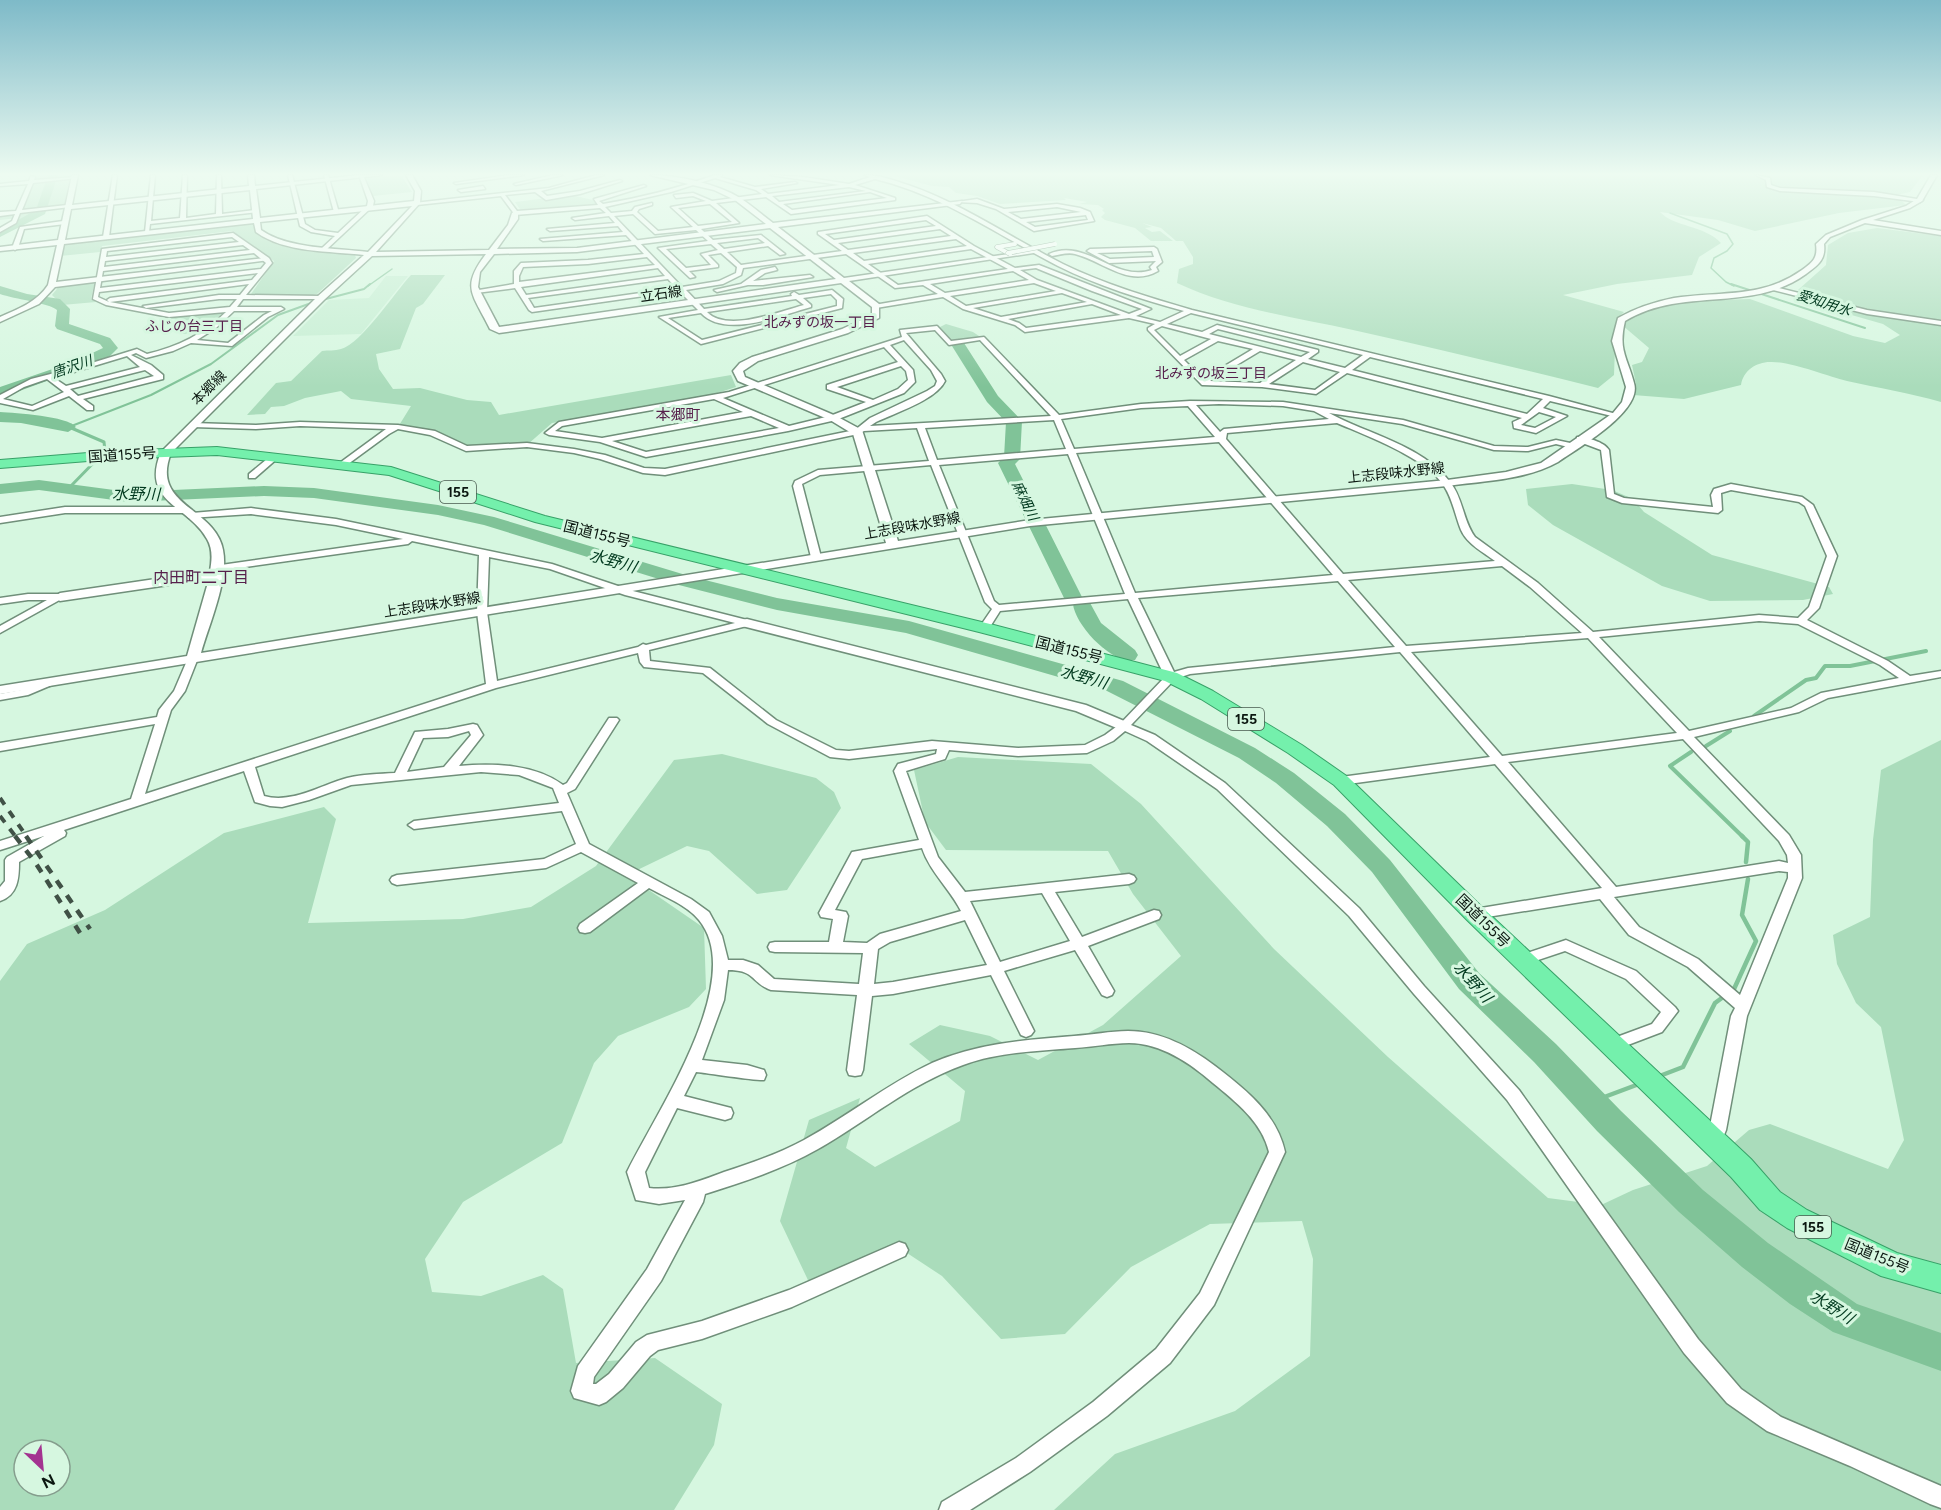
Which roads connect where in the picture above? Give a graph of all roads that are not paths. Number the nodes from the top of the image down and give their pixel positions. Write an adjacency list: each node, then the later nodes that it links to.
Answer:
1 (34, 245): 24 (street)
2 (60, 245): 58 (street)
3 (222, 245): 44 (street)
4 (247, 245): 27 (street)
5 (302, 245): 26 (street)
6 (328, 245): 26 (street)
7 (378, 245): 32 (street, 本郷線)
8 (496, 245): 28 (street)
9 (617, 245): 28 (street)
10 (640, 245): 35 (street)
11 (683, 245): 46 (street)
12 (716, 245): 29 (street)
13 (767, 245): 33 (street)
14 (772, 245): 33 (street)
15 (795, 245): 36 (street)
16 (839, 245): 30 (street)
17 (895, 245): 30 (street)
18 (1006, 245): 21 (street, bridge)
19 (1025, 245): 31 (street)
20 (1038, 245): 34 (street)
21 (1048, 245)
22 (1820, 245): 63 (street)
23 (972, 247): 37 (street); 41 (street)
24 (15, 248): 25 (street)
25 (0, 249)
26 (324, 249): 32 (street)
27 (255, 251): 39 (street); 44 (street)
28 (491, 252): 32 (street); 65 (street)
29 (723, 252): 33 (street); 43 (street); 46 (street)
30 (847, 252): 36 (street); 41 (street)
31 (1036, 252): 37 (street, 立石線); 80 (street)
32 (370, 254): 71 (street, 本郷線)
33 (748, 254)
34 (1053, 254): 38 (street); 113 (street)
35 (649, 255): 42 (street); 59 (street)
36 (812, 258): 40 (street); 53 (street)
37 (993, 258): 47 (street); 49 (street, 立石線)
38 (1158, 258): 38 (street)
39 (265, 260): 45 (street); 52 (street)
40 (790, 260): 43 (street); 56 (street)
41 (862, 263): 49 (street)
42 (660, 266): 50 (street); 59 (street)
43 (740, 267): 60 (street)
44 (101, 269): 52 (street)
45 (265, 270): 55 (street); 64 (street)
46 (684, 270): 51 (street)
47 (1012, 270): 54 (street); 57 (street); 81 (street)
48 (804, 271): 56 (street)
49 (880, 275): 53 (street, 立石線); 57 (street)
50 (670, 277): 61 (street); 70 (street)
51 (692, 277)
52 (99, 279): 58 (street); 64 (street)
53 (842, 280): 62 (street, 立石線); 75 (street)
54 (1035, 281): 66 (street); 67 (street)
55 (253, 282): 68 (street); 72 (street)
56 (749, 283): 60 (street)
57 (924, 283): 67 (street)
58 (52, 285): 83 (street)
59 (517, 285): 65 (street); 70 (street)
60 (700, 286): 61 (street)
61 (681, 289): 70 (street); 73 (street)
62 (788, 289): 69 (street); 73 (street, 立石線)
63 (1775, 289): 84 (street); 113 (street)
64 (97, 290): 72 (street)
65 (476, 291): 73 (street, 立石線)
66 (1060, 292): 74 (street); 77 (street)
67 (944, 295): 75 (street); 77 (street)
68 (241, 296): 71 (street); 76 (street); 78 (street)
69 (798, 296): 79 (street); 79 (street); 79 (street)
70 (525, 297)
71 (320, 300): 119 (street, 本郷線)
72 (100, 301): 76 (street)
73 (694, 302): 79 (street)
74 (1091, 304): 81 (street); 82 (street)
75 (876, 306): 102 (street)
76 (135, 308): 78 (street)
77 (965, 308): 82 (street)
78 (232, 309): 89 (street); 89 (street)
79 (702, 311)
80 (1190, 311): 85 (street); 92 (street)
81 (1129, 316): 82 (street); 85 (street)
82 (1001, 319)
83 (0, 320)
84 (1941, 323)
85 (1160, 325): 86 (street); 93 (street)
86 (1202, 335): 88 (street); 94 (street)
87 (905, 338): 90 (street); 117 (street); 123 (street)
88 (1216, 339): 91 (street); 93 (street)
89 (193, 342): 96 (street)
90 (886, 345): 95 (street); 102 (street)
91 (1258, 349): 94 (street); 100 (street)
92 (1370, 354): 98 (street); 106 (street)
93 (1180, 359): 100 (street)
94 (1302, 360): 98 (street); 101 (street)
95 (902, 363): 108 (street); 108 (street)
96 (97, 364): 97 (street); 99 (street)
97 (148, 367): 103 (street); 105 (street)
98 (1346, 371): 101 (street); 115 (street)
99 (49, 377): 103 (street); 107 (street)
100 (1202, 383): 101 (street)
101 (1263, 385)
102 (756, 386): 104 (street); 116 (street)
103 (69, 390): 105 (street); 107 (street)
104 (715, 397): 114 (street); 125 (street)
105 (78, 398): 110 (street)
106 (1549, 398): 112 (street); 113 (street)
107 (0, 399)
108 (872, 402): 116 (street)
109 (1190, 403): 111 (street); 117 (street); 124 (street)
110 (90, 408)
111 (1317, 409): 118 (street); 126 (street)
112 (1538, 409): 115 (street); 115 (street)
113 (1619, 412): 126 (street, 上志段味水野線)
114 (752, 413): 122 (street); 125 (street)
115 (1529, 417)
116 (833, 418): 122 (street); 123 (street)
117 (1057, 418): 121 (street); 128 (street)
118 (1338, 421): 124 (street); 137 (street)
119 (194, 425): 120 (street); 129 (street, 本郷線)
120 (398, 427): 133 (street); 134 (street)
121 (921, 428): 123 (street); 131 (street)
122 (788, 429): 127 (street)
123 (861, 431): 134 (street); 135 (street)
124 (1222, 439): 128 (street); 138 (street)
125 (600, 440): 127 (street)
126 (1576, 442): 137 (street, 上志段味水野線); 157 (street)
127 (691, 447): 134 (street)
128 (1072, 450): 131 (street); 140 (street)
129 (166, 452): 130 (highway, 国道155号 / 155); 132 (highway, 国道155号 / 155); 139 (street)
130 (275, 457): 133 (highway, 国道155号 / 155); 136 (street)
131 (934, 461): 135 (street); 142 (street)
132 (0, 464)
133 (345, 464): 148 (highway, 国道155号 / 155)
134 (703, 465)
135 (870, 468): 144 (street); 146 (street)
136 (252, 476)
137 (1447, 483): 138 (street, 上志段味水野線); 147 (street)
138 (1273, 500): 140 (street, 上志段味水野線); 150 (street)
139 (185, 510): 141 (street); 143 (street); 149 (street)
140 (1098, 515): 142 (street, 上志段味水野線); 152 (street)
141 (0, 519)
142 (961, 533): 144 (street, 上志段味水野線); 155 (street)
143 (418, 539): 145 (street); 149 (street)
144 (893, 545): 146 (street, 上志段味水野線)
145 (484, 553): 151 (street); 156 (street)
146 (816, 557): 148 (street, 上志段味水野線)
147 (1502, 563): 150 (street); 161 (street)
148 (744, 570): 151 (street, 上志段味水野線); 159 (highway, 国道155号 / 155)
149 (216, 571): 153 (street); 164 (street)
150 (1340, 576): 152 (street); 163 (street)
151 (628, 589): 156 (street, 上志段味水野線); 158 (street)
152 (1131, 595): 155 (street); 167 (street)
153 (60, 597): 154 (street); 160 (street)
154 (0, 601)
155 (997, 608): 159 (street)
156 (482, 612): 164 (street, 上志段味水野線); 169 (street)
157 (1800, 621): 161 (street); 166 (street)
158 (747, 623): 162 (street); 174 (street)
159 (984, 628): 167 (highway, 国道155号 / 155)
160 (0, 630)
161 (1591, 635): 163 (street); 175 (street)
162 (643, 647): 169 (street); 176 (street)
163 (1402, 649): 167 (street); 178 (street)
164 (193, 658): 168 (street, 上志段味水野線); 172 (street)
165 (1941, 674): 166 (street)
166 (1906, 679): 175 (street)
167 (1168, 680): 174 (street); 182 (highway, 国道155号 / 155)
168 (51, 682): 170 (street, 上志段味水野線); 171 (street)
169 (492, 686): 179 (street)
170 (0, 690)
171 (0, 697)
172 (163, 718): 177 (street); 184 (street)
173 (614, 720): 183 (street)
174 (1124, 726): 176 (street); 224 (street)
175 (1685, 735): 178 (street); 191 (street)
176 (944, 746): 188 (street)
177 (0, 747)
178 (1497, 759): 182 (street); 196 (street)
179 (249, 766): 181 (street); 184 (street)
180 (448, 771): 181 (street); 181 (street); 183 (street)
181 (399, 776)
182 (1341, 781): 200 (highway, 国道155号 / 155)
183 (560, 791): 185 (street)
184 (137, 801): 186 (street)
185 (566, 806): 187 (street); 190 (street)
186 (114, 809): 189 (street); 197 (street)
187 (414, 825)
188 (927, 843): 198 (street); 205 (street)
189 (0, 846)
190 (583, 846): 193 (street); 194 (street)
191 (1794, 868): 196 (street); 212 (street)
192 (1129, 879): 195 (street)
193 (397, 880)
194 (648, 882): 202 (street); 208 (street)
195 (1046, 888): 198 (street); 203 (street)
196 (1608, 892): 200 (street); 212 (street)
197 (0, 896)
198 (961, 897): 199 (street)
199 (969, 914): 206 (street); 209 (street)
200 (1475, 914): 207 (highway, 国道155号 / 155)
201 (1154, 915): 203 (street)
202 (585, 928)
203 (1079, 944): 209 (street); 211 (street)
204 (775, 947): 205 (street)
205 (834, 948): 206 (street)
206 (871, 948): 210 (street)
207 (1523, 960): 214 (highway, 国道155号 / 155); 214 (street)
208 (722, 965): 210 (street); 215 (street)
209 (994, 969): 210 (street); 213 (street)
210 (865, 990): 216 (street)
211 (1107, 991)
212 (1742, 1006): 220 (street)
213 (1026, 1031)
214 (1612, 1045): 220 (highway, 国道155号 / 155)
215 (692, 1065): 217 (street); 218 (street)
216 (855, 1070)
217 (758, 1075)
218 (675, 1101): 219 (street); 221 (street)
219 (725, 1113)
220 (1708, 1137): 223 (highway, 国道155号 / 155)
221 (694, 1190): 222 (street); 225 (street)
222 (899, 1250)
223 (1941, 1279)
224 (1941, 1497)
225 (950, 1510)

